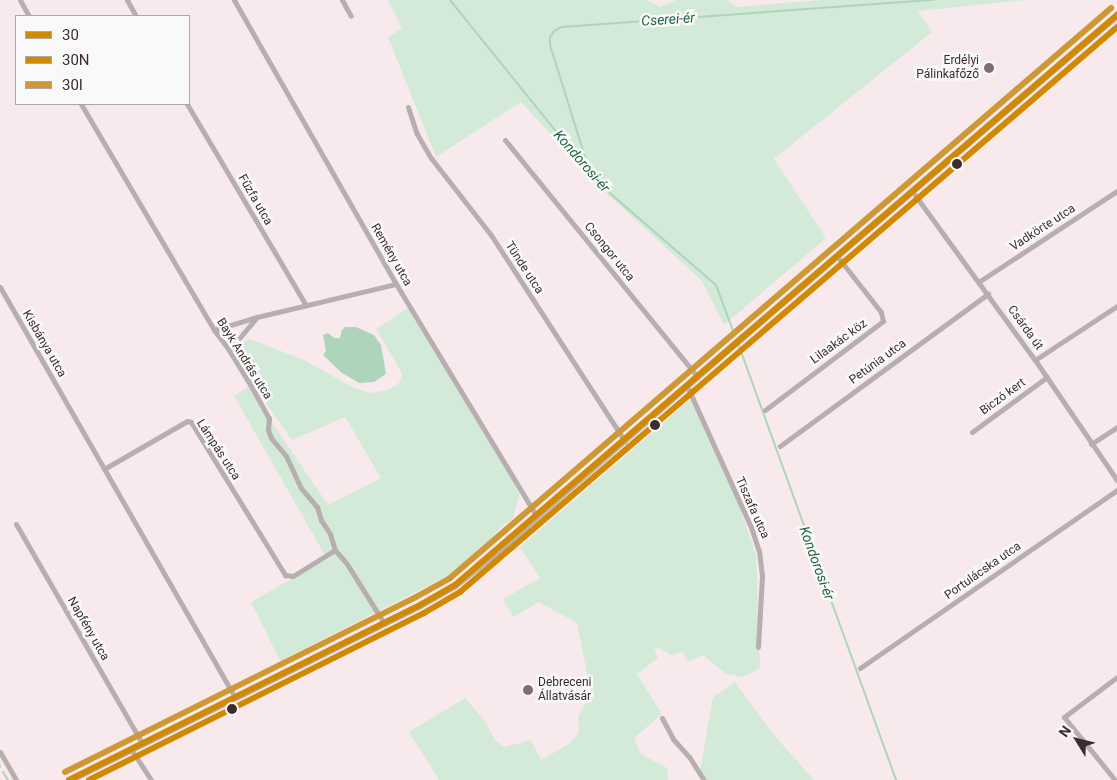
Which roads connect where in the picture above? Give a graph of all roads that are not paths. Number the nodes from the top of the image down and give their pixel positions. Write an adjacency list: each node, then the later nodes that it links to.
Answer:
1 (20, 0): 5 (street)
2 (126, 0): 6 (street)
3 (234, 0): 17 (street, Remény utca)
4 (342, 0): 8 (street)
5 (28, 15)
6 (135, 15)
7 (1117, 15): 14 (main road)
8 (351, 16)
9 (82, 105): 23 (street, Bayk András utca)
10 (188, 105): 20 (street, Fűzfa utca)
11 (408, 107): 32 (street, Tünde utca)
12 (505, 140): 26 (street, Csongor utca)
13 (1117, 191): 16 (street, Vadkörte utca)
14 (912, 192): 15 (main road); 16 (street, Csárda út)
15 (837, 256): 26 (main road); 29 (street, Lilaakác köz)
16 (980, 281): 19 (street, Csárda út)
17 (396, 284): 20 (street); 38 (street, Remény utca)
18 (0, 287): 35 (street, Kisbánya utca)
19 (988, 294): 25 (street, Csárda út); 34 (street, Petúnia utca)
20 (306, 306): 22 (street)
21 (1117, 306): 25 (street)
22 (257, 317): 23 (street); 24 (street)
23 (214, 330): 24 (street, Bayk András utca)
24 (227, 347): 40 (street, Bayk András utca)
25 (1035, 360): 27 (street, Csárda út)
26 (698, 376): 28 (main road)
27 (1046, 377): 31 (street, Biczó kert); 33 (street, Csárda út)
28 (687, 386): 32 (main road); 42 (street, Tiszafa utca)
29 (765, 410)
30 (1117, 427): 33 (street)
31 (972, 432)
32 (625, 441): 38 (main road)
33 (1091, 444): 36 (street, Csárda út)
34 (780, 446)
35 (104, 469): 40 (street, Lámpás utca); 45 (street, Kisbánya utca)
36 (1117, 480)
37 (1117, 490): 43 (street, Portulácska utca)
38 (537, 517): 41 (main road)
39 (16, 524): 47 (street, Napfény utca)
40 (335, 550): 41 (street, Bayk András utca)
41 (384, 623): 45 (main road)
42 (758, 647)
43 (860, 668)
44 (1117, 677): 54 (street)
45 (235, 697): 47 (main road)
46 (662, 718): 53 (street)
47 (142, 743): 48 (main road)
48 (131, 749): 51 (main road); 52 (street)
49 (0, 752): 50 (street)
50 (16, 780)
51 (69, 780)
52 (151, 780)
53 (704, 780)
54 (1114, 780)

